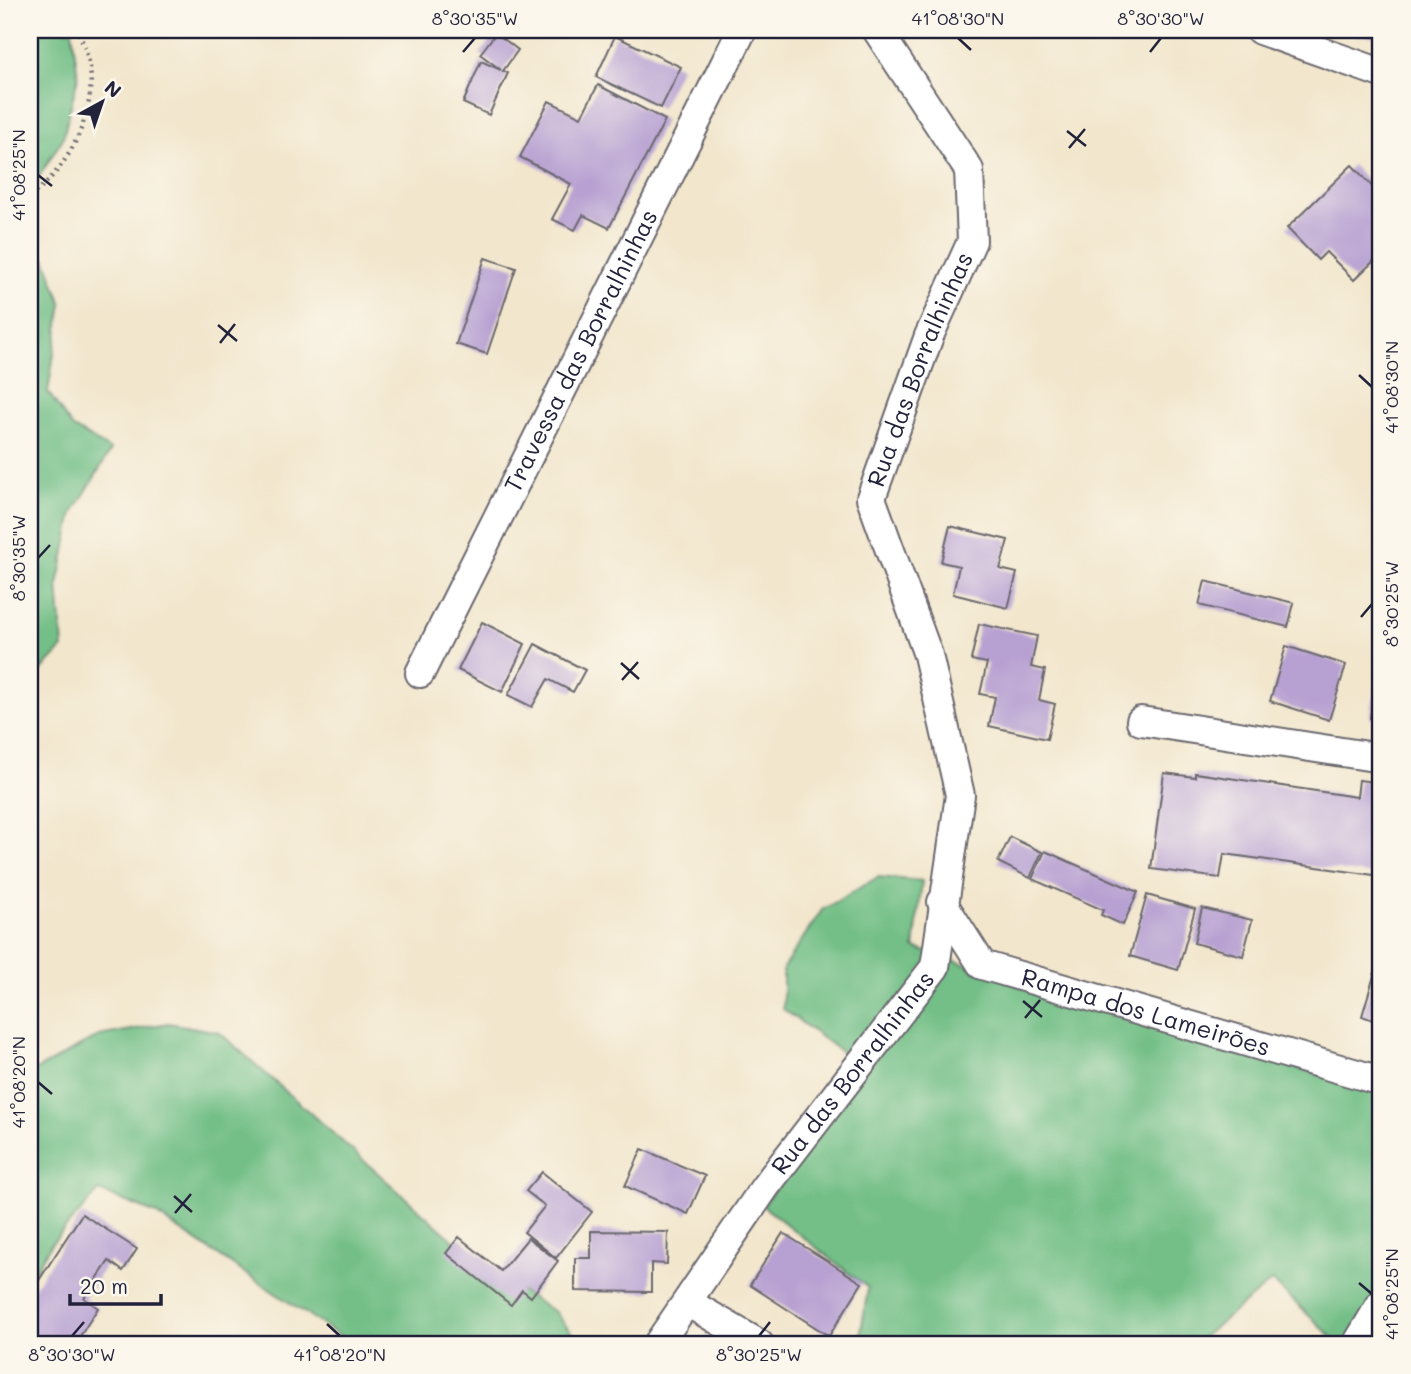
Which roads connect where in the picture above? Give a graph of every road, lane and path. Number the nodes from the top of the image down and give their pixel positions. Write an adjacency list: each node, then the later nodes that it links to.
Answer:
1 (78, 30): 6 (path)
2 (742, 30): 7 (street, Travessa das Borralhinhas)
3 (877, 30): 10 (street, Rua das Borralhinhas)
4 (1260, 30): 5 (street)
5 (1381, 73)
6 (30, 196)
7 (420, 673)
8 (1141, 721): 9 (street)
9 (1381, 758)
10 (942, 902): 11 (street, Rampa dos Lameirões); 12 (street, Rua das Borralhinhas)
11 (1381, 1081)
12 (687, 1302): 14 (street, Rua das Borralhinhas); 15 (street)
13 (1381, 1304): 16 (street)
14 (658, 1344)
15 (758, 1344)
16 (1357, 1344)

